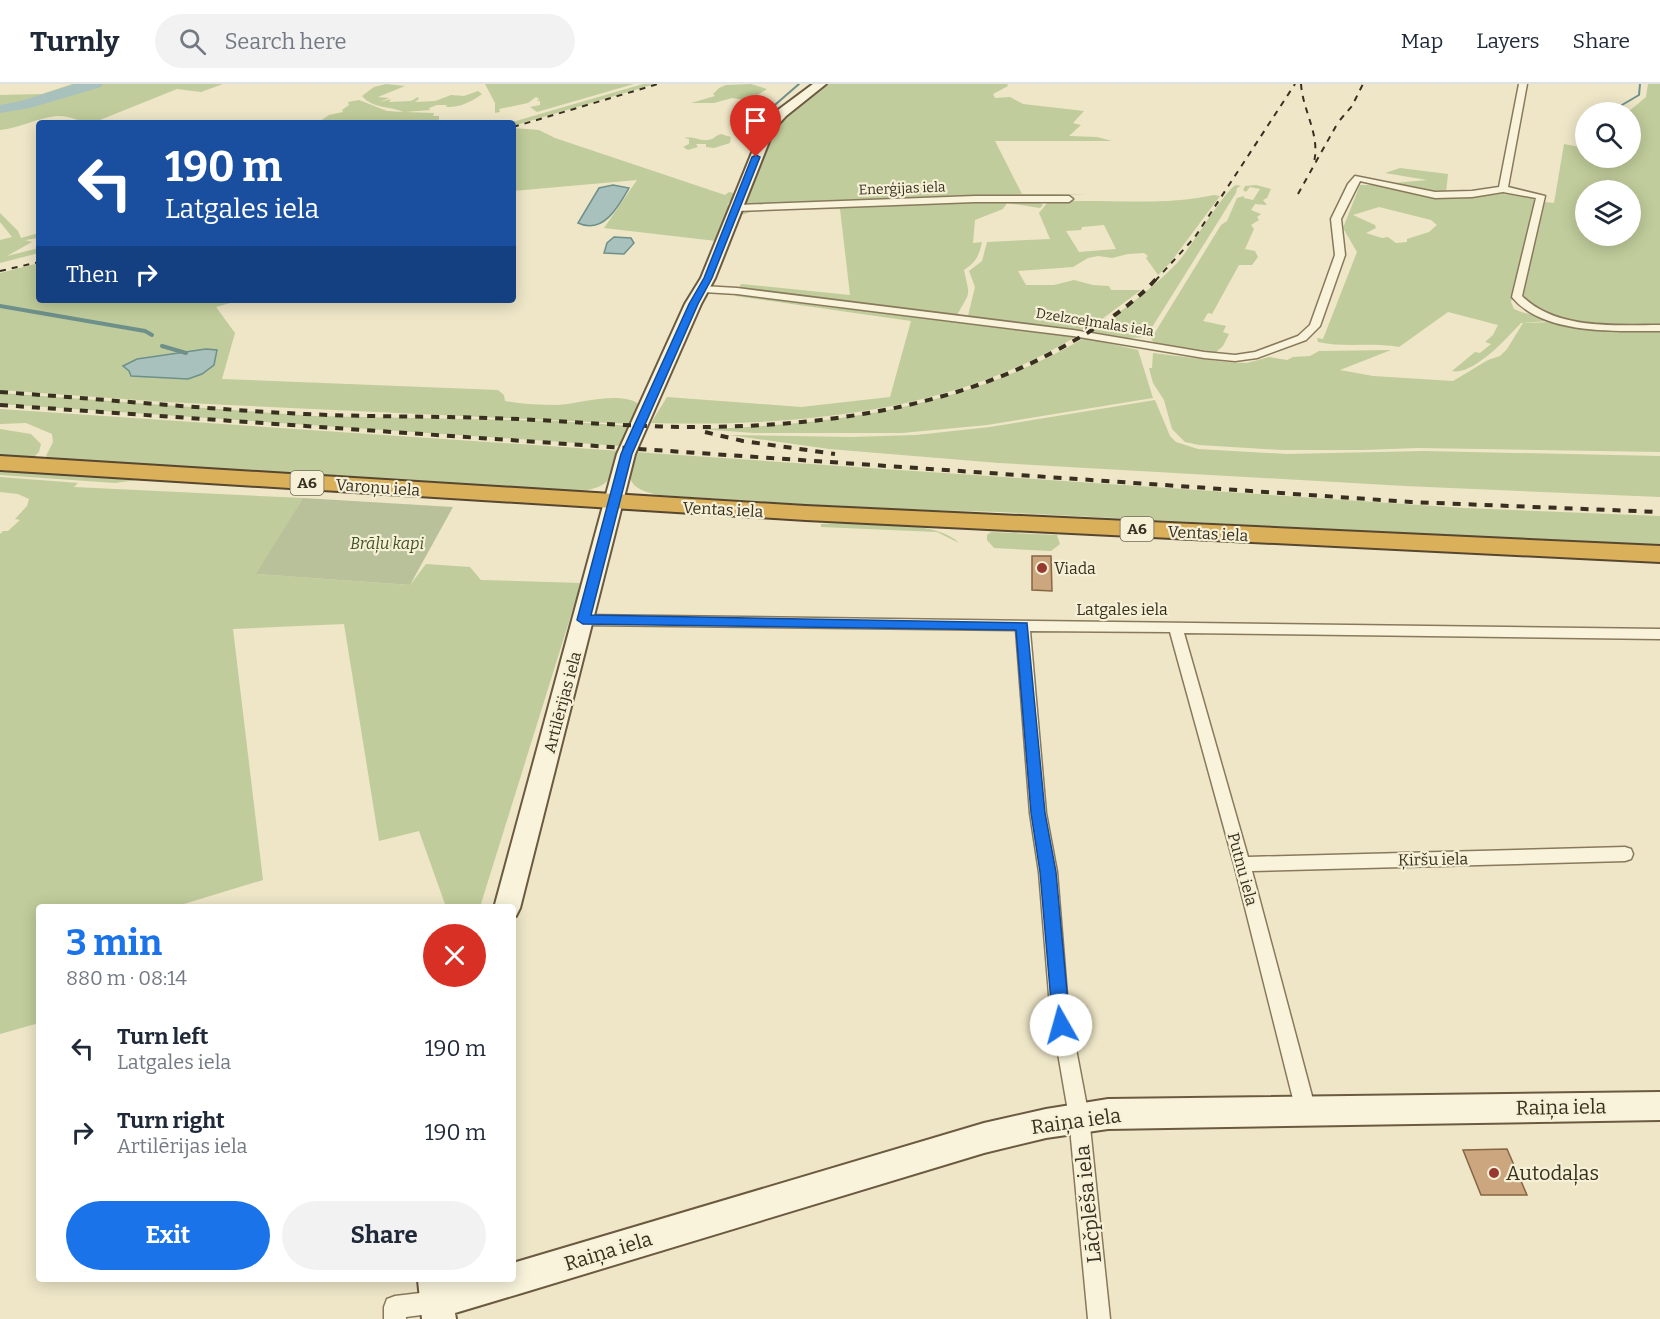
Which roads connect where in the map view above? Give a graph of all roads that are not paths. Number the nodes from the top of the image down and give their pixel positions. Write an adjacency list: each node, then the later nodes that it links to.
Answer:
1 (820, 84): 5 (street, Artilērijas iela)
2 (1523, 84): 3 (street)
3 (1503, 189): 6 (street, Dzelzceļmalas iela); 7 (street)
4 (1069, 199): 5 (street, Enerģijas iela)
5 (736, 208): 6 (street, Artilērijas iela)
6 (703, 289): 9 (street, Artilērijas iela)
7 (1660, 328)
8 (0, 463): 9 (highway, Varoņu iela / A6)
9 (613, 503): 10 (highway, Ventas iela / A6); 11 (street, Artilērijas iela)
10 (1660, 554)
11 (583, 620): 12 (street, Latgales iela); 18 (street, Artilērijas iela)
12 (1023, 626): 13 (street, Latgales iela); 21 (street, Lāčplēša iela)
13 (1176, 628): 14 (street, Latgales iela); 17 (street, Putnu iela)
14 (1655, 634): 15 (street)
15 (1660, 647)
16 (1625, 854): 17 (street, Ķiršu iela)
17 (1242, 864): 20 (street, Putnu iela)
18 (508, 904)
19 (1660, 1106): 20 (street, Raiņa iela)
20 (1306, 1111): 21 (street, Raiņa iela)
21 (1079, 1117): 22 (street, Raiņa iela); 26 (street, Lāčplēša iela)
22 (516, 1279)
23 (505, 1282): 24 (street, Raiņa iela)
24 (436, 1300): 25 (street)
25 (395, 1319)
26 (1099, 1319)

